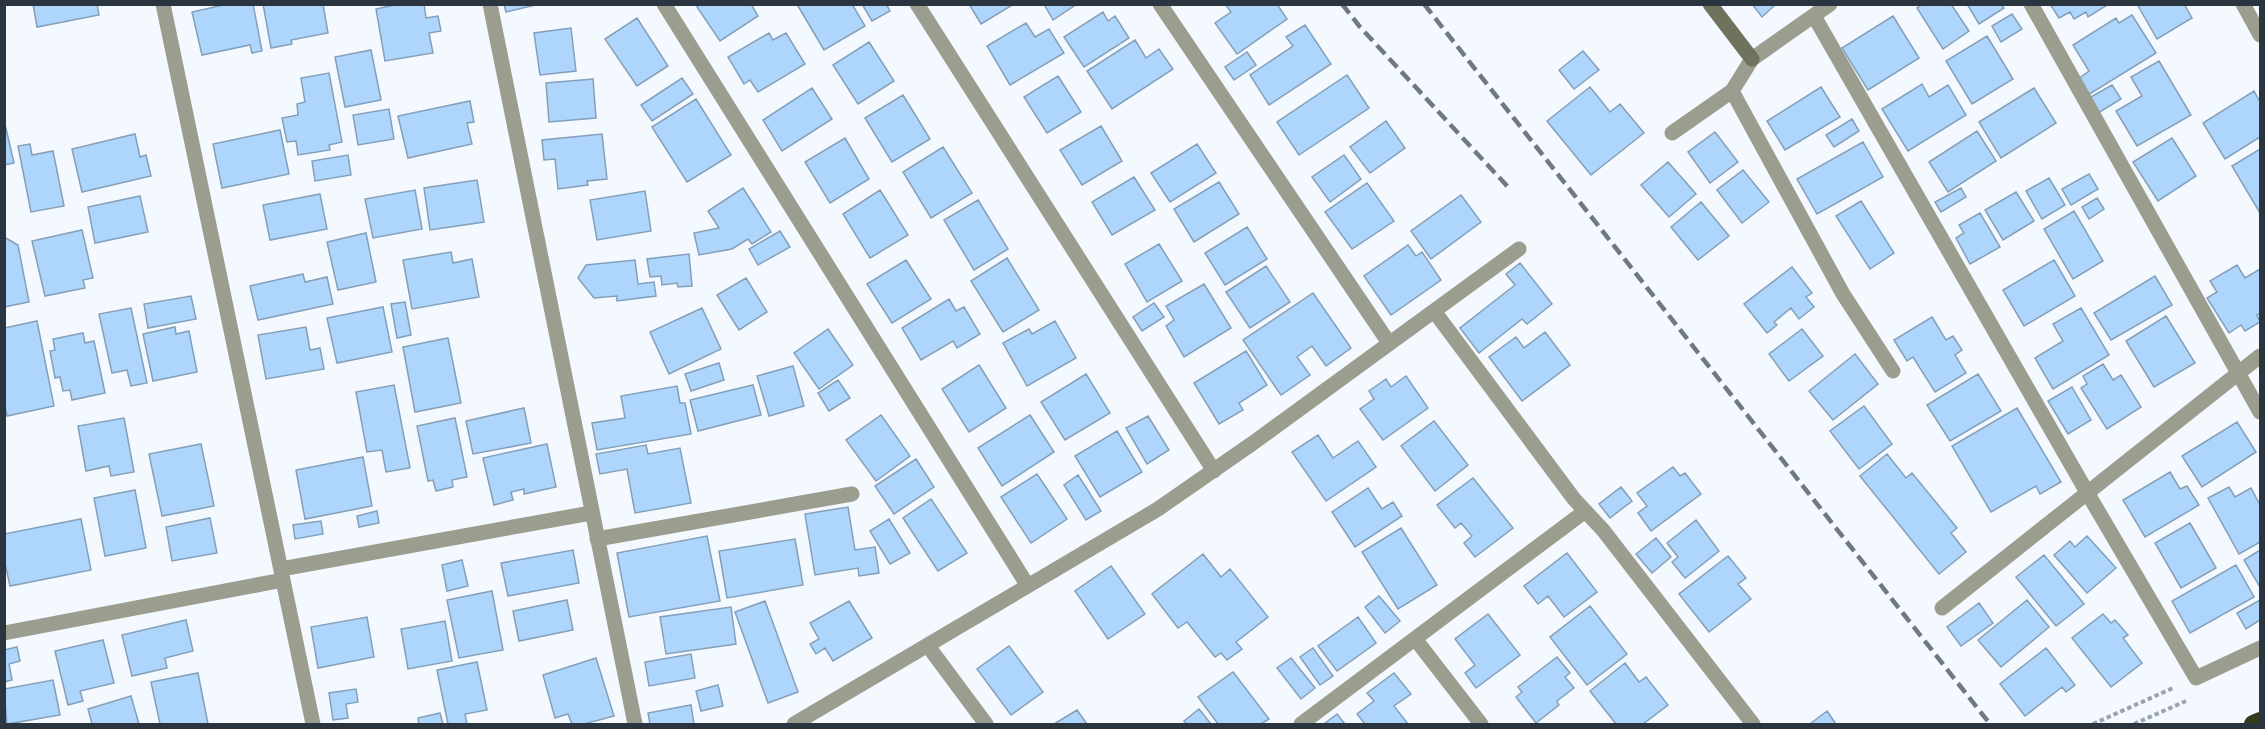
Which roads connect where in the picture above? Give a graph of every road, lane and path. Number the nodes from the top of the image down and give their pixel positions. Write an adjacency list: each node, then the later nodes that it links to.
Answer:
1 (163, 4): 28 (street)
2 (490, 4): 26 (street)
3 (664, 4): 29 (street)
4 (917, 4): 22 (street)
5 (1160, 4): 17 (street)
6 (1710, 4): 12 (street)
7 (1830, 4): 10 (street)
8 (2031, 4): 20 (street)
9 (2242, 4): 11 (street)
10 (1814, 16): 12 (street); 24 (street)
11 (2260, 36)
12 (1752, 59): 13 (street)
13 (1732, 91): 14 (street); 19 (street)
14 (1672, 133)
15 (1519, 249): 16 (street)
16 (1434, 311): 17 (street); 25 (street)
17 (1389, 344): 22 (street)
18 (2260, 356): 20 (street)
19 (1893, 370)
20 (2238, 373): 21 (street); 24 (street)
21 (2260, 412)
22 (1214, 471): 29 (street)
23 (852, 494): 27 (street)
24 (2088, 494): 30 (street); 35 (street)
25 (1584, 512): 32 (street); 43 (street)
26 (591, 513): 27 (street); 28 (street)
27 (597, 539): 38 (street)
28 (282, 575): 31 (street); 37 (street)
29 (1028, 586): 33 (street)
30 (1942, 608)
31 (4, 633)
32 (1416, 639): 41 (street); 42 (street)
33 (928, 646): 39 (street); 40 (street)
34 (2260, 648): 35 (street)
35 (2196, 678): 44 (path)
36 (2260, 721): 45 (highway)
37 (313, 724)
38 (635, 724)
39 (794, 724)
40 (986, 724)
41 (1301, 724)
42 (1481, 724)
43 (1753, 724)
44 (2093, 724)
45 (2253, 724)

